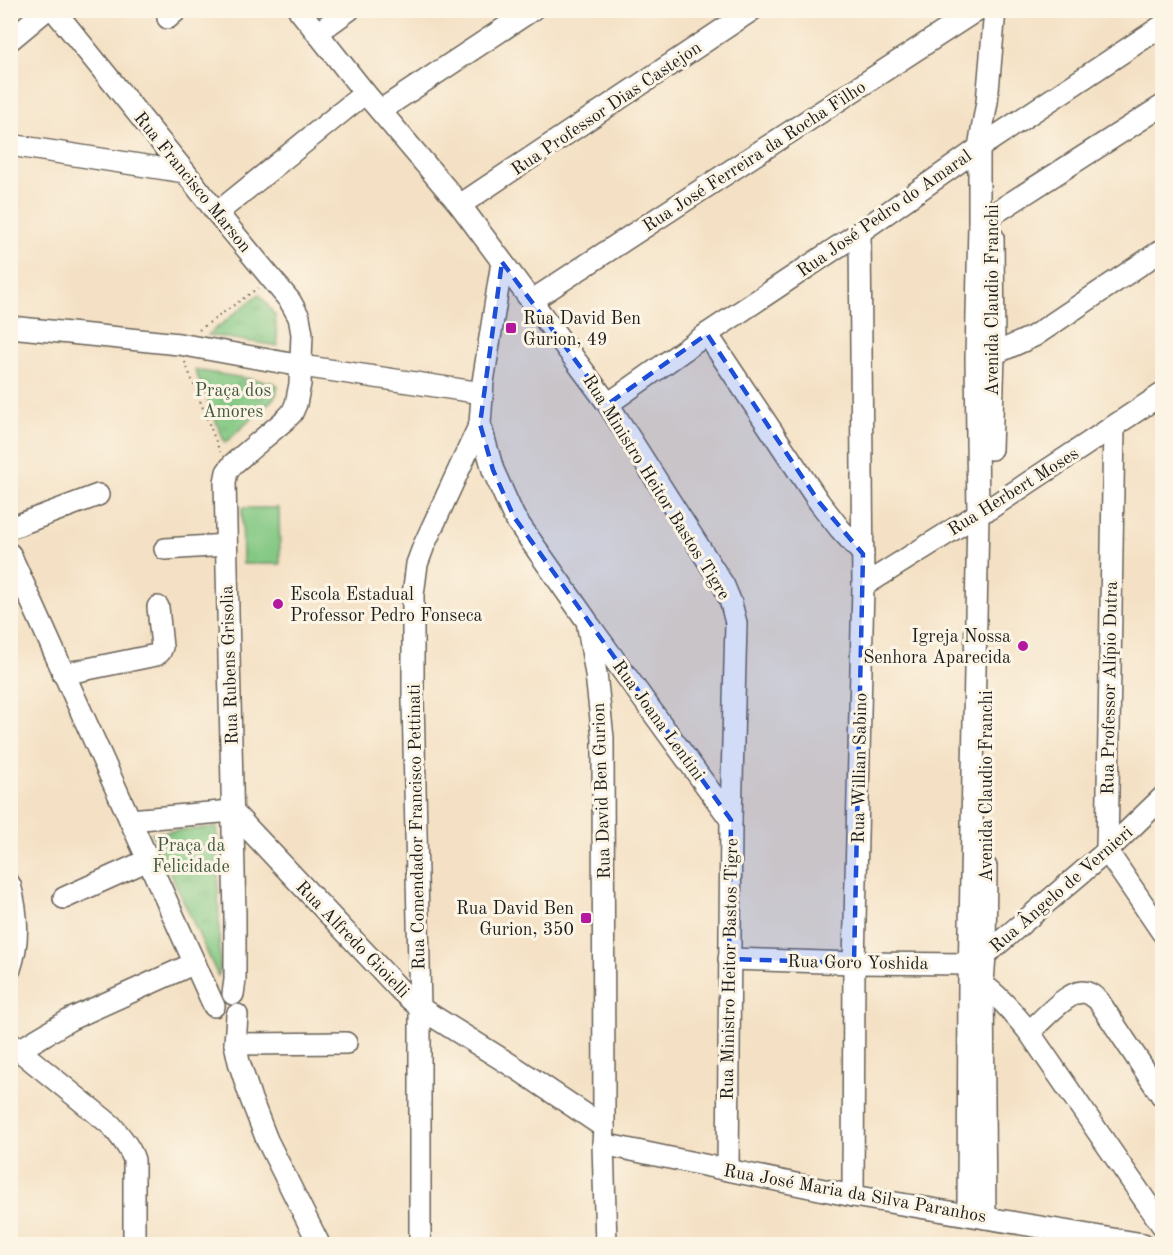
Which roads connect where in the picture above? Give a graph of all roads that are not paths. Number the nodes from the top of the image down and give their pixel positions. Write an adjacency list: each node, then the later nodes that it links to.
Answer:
1 (46, 10): 11 (street)
2 (54, 10): 17 (street, Rua Francisco Marson)
3 (298, 10): 10 (street, Rua Ministro Heitor Bastos Tigre)
4 (349, 10): 10 (street)
5 (532, 10): 14 (street)
6 (752, 10): 18 (street, Rua Professor Dias Castejon)
7 (977, 10): 24 (street, Rua José Ferreira da Rocha Filho)
8 (995, 10): 15 (street, Avenida Claudio Franchi)
9 (1162, 26): 15 (street, Rua José Pedro do Amaral)
10 (317, 33): 12 (street, Rua Ministro Heitor Bastos Tigre)
11 (10, 40)
12 (365, 93): 14 (street, Rua Ministro Heitor Bastos Tigre); 19 (street)
13 (1162, 106): 20 (street)
14 (381, 110): 18 (street, Rua Ministro Heitor Bastos Tigre)
15 (984, 144): 20 (street, Avenida Claudio Franchi); 21 (street, Rua José Pedro do Amaral)
16 (10, 145): 17 (street)
17 (185, 172): 19 (street, Rua Francisco Marson)
18 (460, 206): 23 (street, Rua Ministro Heitor Bastos Tigre)
19 (217, 213): 28 (street, Rua Francisco Marson)
20 (986, 220): 27 (street, Avenida Claudio Franchi)
21 (860, 232): 26 (street, Rua José Pedro do Amaral); 40 (street, Rua Willian Sabino)
22 (1162, 250): 27 (street)
23 (502, 262): 24 (street, Rua Ministro Heitor Bastos Tigre); 29 (street, Rua David Ben Gurion)
24 (531, 301): 31 (street, Rua Ministro Heitor Bastos Tigre)
25 (10, 327): 28 (street)
26 (707, 334): 31 (street, Rua José Pedro do Amaral); 40 (street)
27 (985, 356): 35 (street, Avenida Claudio Franchi)
28 (302, 366): 29 (street); 37 (street, Rua Rubens Grisolia)
29 (482, 393): 32 (street, Rua David Ben Gurion)
30 (1162, 394): 33 (street, Rua Herbert Moses)
31 (608, 404): 48 (street, Rua Ministro Heitor Bastos Tigre)
32 (480, 424): 43 (street, Rua David Ben Gurion); 60 (street, Rua Comendador Francisco Pettinati)
33 (1114, 427): 35 (street, Rua Herbert Moses); 49 (street, Rua Professor Alípio Dutra)
34 (98, 495): 36 (street)
35 (983, 511): 41 (street, Rua Herbert Moses); 58 (street, Avenida Claudio Franchi)
36 (10, 528)
37 (226, 545): 38 (street); 46 (street, Rua Rubens Grisolia)
38 (165, 549)
39 (10, 554): 44 (street)
40 (863, 554): 41 (street, Rua Willian Sabino)
41 (863, 586): 56 (street, Rua Willian Sabino)
42 (158, 607): 44 (street)
43 (586, 621): 48 (street, Rua Joana Lentini); 66 (street, Rua David Ben Gurion)
44 (63, 674): 47 (street)
45 (1162, 798): 49 (street, Rua Ângelo de Vernieri)
46 (232, 810): 47 (street); 59 (street, Rua Rubens Grisolia); 60 (street, Rua Alfredo Gioielli)
47 (129, 820): 50 (street)
48 (731, 820): 54 (street, Rua Ministro Heitor Bastos Tigre)
49 (1107, 851): 53 (street); 58 (street, Rua Ângelo de Vernieri)
50 (148, 860): 52 (street); 55 (street)
51 (10, 885): 57 (street)
52 (64, 898)
53 (1162, 932)
54 (729, 959): 56 (street, Rua Goro Yoshida); 67 (street, Rua Ministro Heitor Bastos Tigre)
55 (195, 963): 59 (street); 64 (street)
56 (854, 963): 58 (street, Rua Goro Yoshida); 68 (street, Rua Willian Sabino)
57 (10, 969)
58 (976, 971): 61 (street); 69 (street, Avenida Claudio Franchi)
59 (221, 1002): 63 (street, Rua Rubens Grisolia)
60 (420, 1008): 66 (street, Rua Alfredo Gioielli); 73 (street, Rua Comendador Francisco Pettinati)
61 (1029, 1032): 65 (street); 70 (street)
62 (345, 1043): 63 (street)
63 (236, 1044): 72 (street, Rua Rubens Grisolia)
64 (15, 1046): 71 (street)
65 (1162, 1096)
66 (603, 1135): 67 (street, Rua José Maria da Silva Paranhos); 74 (street, Rua David Ben Gurion)
67 (728, 1170): 68 (street, Rua José Maria da Silva Paranhos)
68 (853, 1196): 69 (street, Rua José Maria da Silva Paranhos)
69 (976, 1216): 75 (street, Rua José Maria da Silva Paranhos)
70 (1162, 1225)
71 (134, 1245)
72 (319, 1245)
73 (420, 1245)
74 (606, 1245)
75 (1143, 1245)

